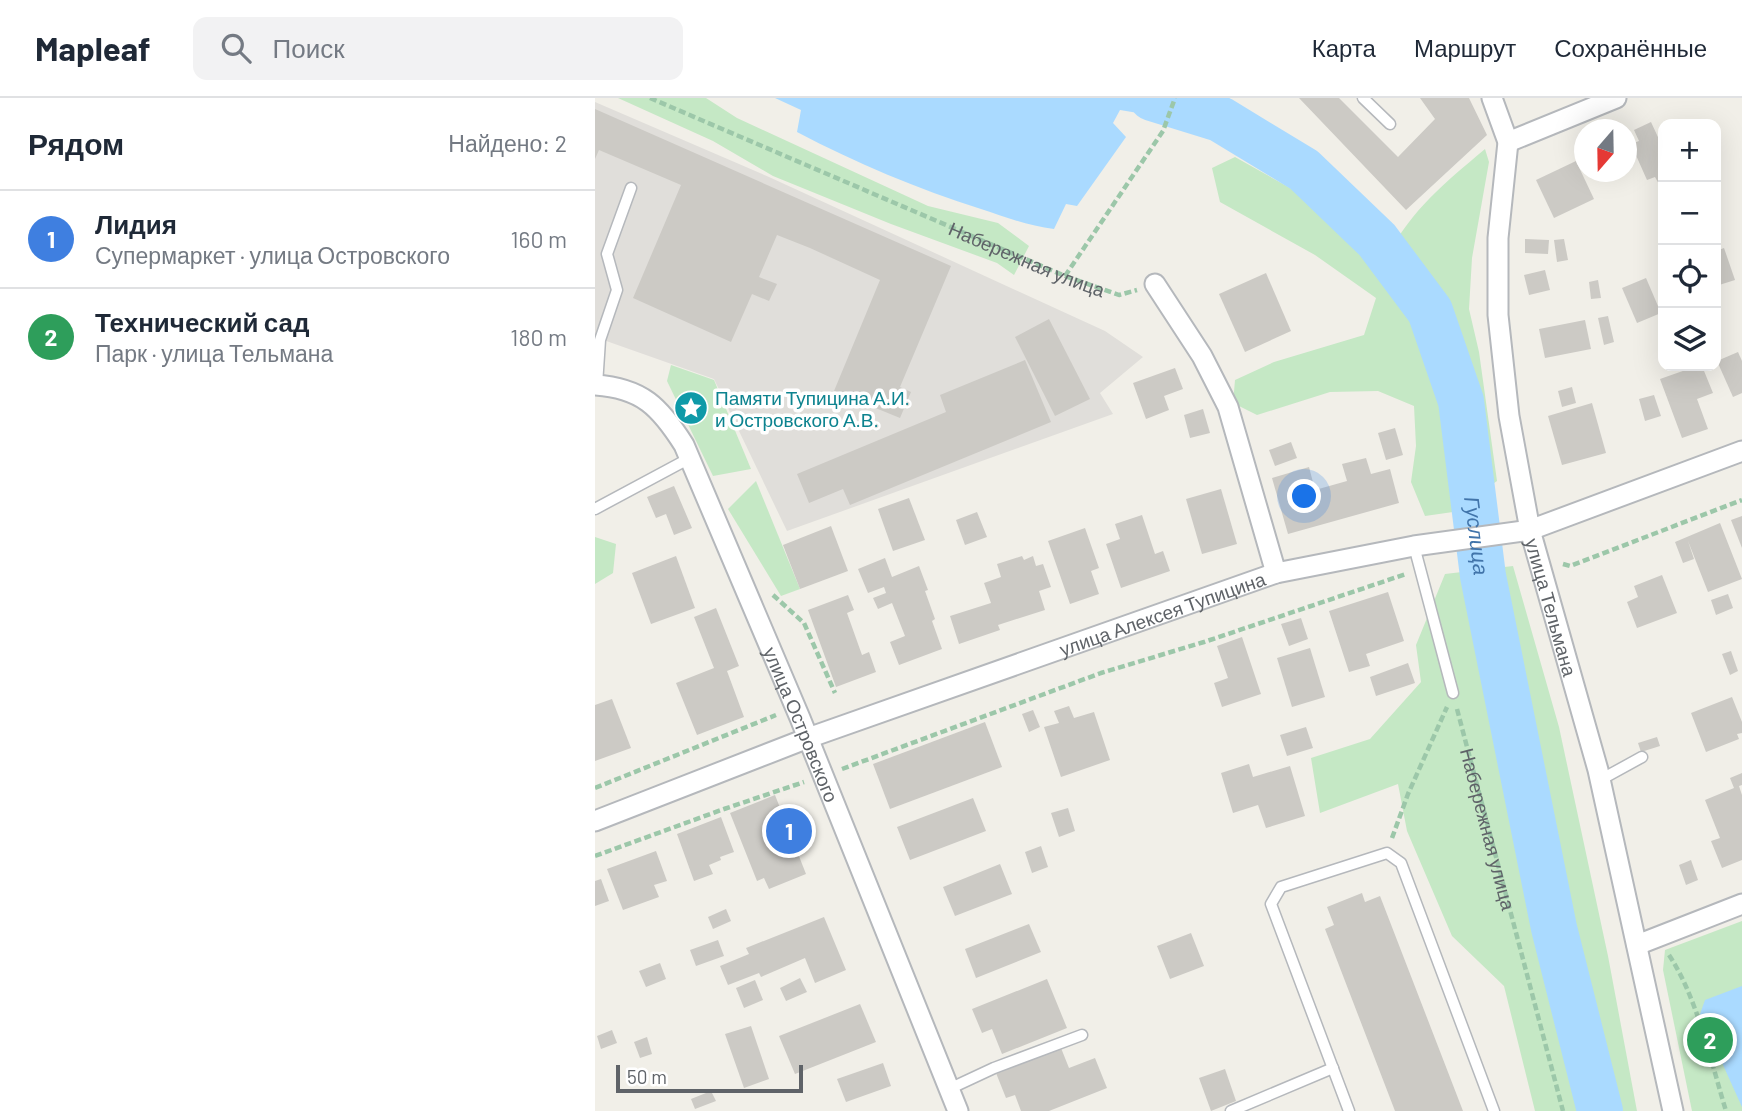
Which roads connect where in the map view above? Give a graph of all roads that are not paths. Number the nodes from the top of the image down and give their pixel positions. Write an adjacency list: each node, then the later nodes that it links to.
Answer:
1 (1363, 98): 4 (lane)
2 (1492, 98): 5 (street, улица Тельмана)
3 (1616, 98): 5 (street)
4 (1390, 124)
5 (1508, 142): 12 (street, улица Тельмана)
6 (631, 188): 8 (lane)
7 (1155, 284): 14 (street)
8 (596, 385): 10 (street, улица Островского)
9 (1742, 451): 12 (street, улица Алексея Тупицина)
10 (689, 458): 11 (lane); 16 (street, улица Островского)
11 (595, 509)
12 (1531, 530): 13 (street, улица Алексея Тупицина); 18 (street, улица Тельмана)
13 (1423, 546): 14 (street, улица Алексея Тупицина); 15 (lane)
14 (1276, 573): 16 (street, улица Алексея Тупицина)
15 (1453, 694)
16 (808, 738): 19 (street, улица Алексея Тупицина); 24 (street, улица Островского)
17 (1642, 757): 18 (lane)
18 (1600, 780): 21 (street, улица Тельмана)
19 (595, 821)
20 (1742, 905): 21 (street)
21 (1637, 945): 29 (street, улица Тельмана)
22 (1082, 1035): 24 (lane)
23 (1333, 1068): 25 (lane); 27 (lane); 28 (lane)
24 (949, 1089): 26 (street, улица Островского)
25 (1236, 1110)
26 (958, 1111)
27 (1349, 1111)
28 (1494, 1111)
29 (1673, 1111)

